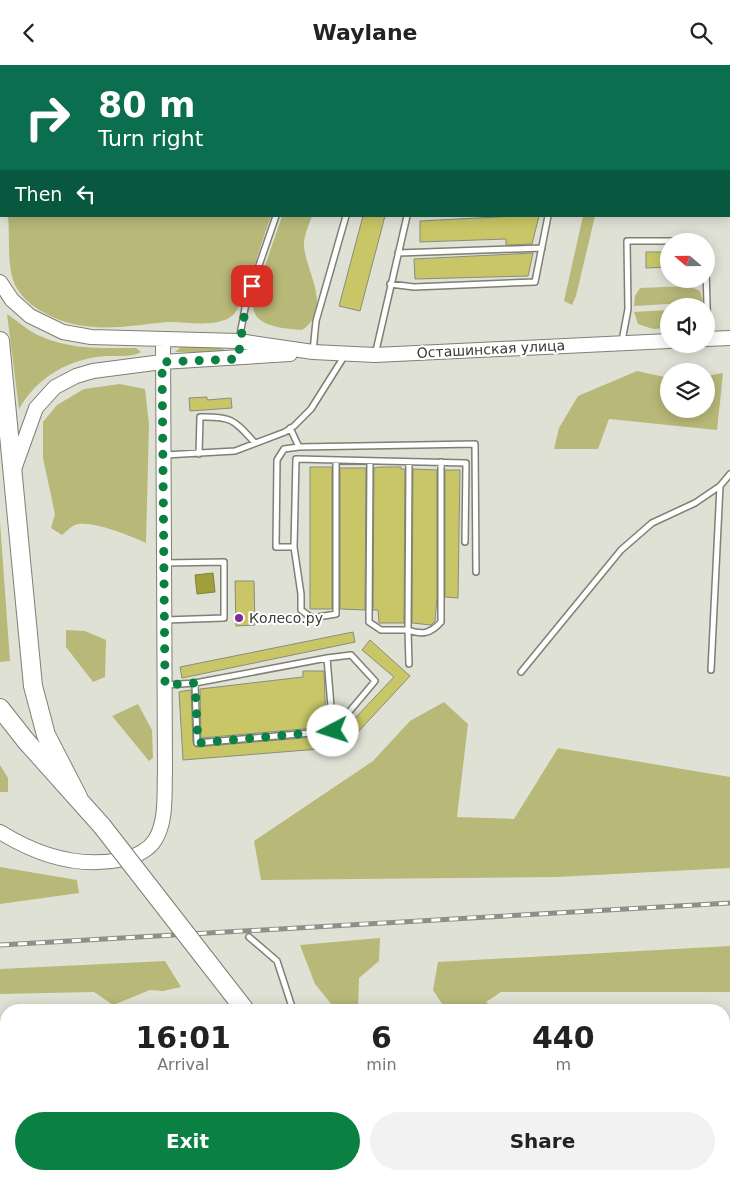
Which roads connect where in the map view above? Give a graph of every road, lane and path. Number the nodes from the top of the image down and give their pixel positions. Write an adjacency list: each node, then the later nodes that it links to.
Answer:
1 (276, 217): 14 (lane)
2 (346, 217): 17 (lane)
3 (407, 217): 7 (lane)
4 (548, 217): 6 (lane)
5 (660, 241): 16 (lane)
6 (542, 247): 7 (lane); 9 (lane)
7 (398, 253): 9 (lane)
8 (0, 282): 11 (street, Осташинская улица)
9 (390, 284): 19 (lane)
10 (730, 338): 12 (street)
11 (163, 339): 14 (street, Осташинская улица); 21 (street)
12 (715, 339)
13 (0, 341): 32 (highway)
14 (239, 341): 17 (street, Осташинская улица); 20 (street)
15 (660, 341): 16 (street, Осташинская улица)
16 (622, 343): 19 (street, Осташинская улица)
17 (313, 352): 18 (street, Осташинская улица); 20 (street, Осташинская улица)
18 (346, 354): 19 (street, Осташинская улица); 22 (lane)
19 (375, 355)
20 (238, 359): 21 (street, Осташинская улица)
21 (162, 362): 26 (street); 32 (street, Осташинская улица)
22 (290, 428): 23 (lane); 24 (lane)
23 (255, 443): 25 (lane); 25 (lane)
24 (299, 447): 35 (lane); 37 (lane)
25 (199, 453): 26 (lane)
26 (162, 456): 36 (street)
27 (336, 460): 28 (lane); 35 (lane); 35 (lane)
28 (370, 461): 29 (lane); 39 (lane)
29 (409, 462): 30 (lane); 39 (lane)
30 (441, 462): 34 (lane); 39 (lane)
31 (730, 474): 33 (lane)
32 (12, 477): 48 (highway)
33 (720, 486): 42 (lane); 43 (lane)
34 (465, 542)
35 (294, 547)
36 (164, 563): 38 (street); 38 (lane)
37 (476, 572)
38 (164, 620): 45 (street)
39 (408, 630): 41 (lane)
40 (327, 658): 44 (lane); 47 (lane); 47 (lane)
41 (409, 664)
42 (710, 670)
43 (521, 672)
44 (195, 683): 45 (lane); 47 (lane)
45 (165, 685): 49 (street)
46 (0, 707): 48 (highway)
47 (333, 731)
48 (78, 797): 51 (highway, bridge)
49 (0, 832)
50 (249, 937): 52 (lane)
51 (240, 1004)
52 (291, 1004)

